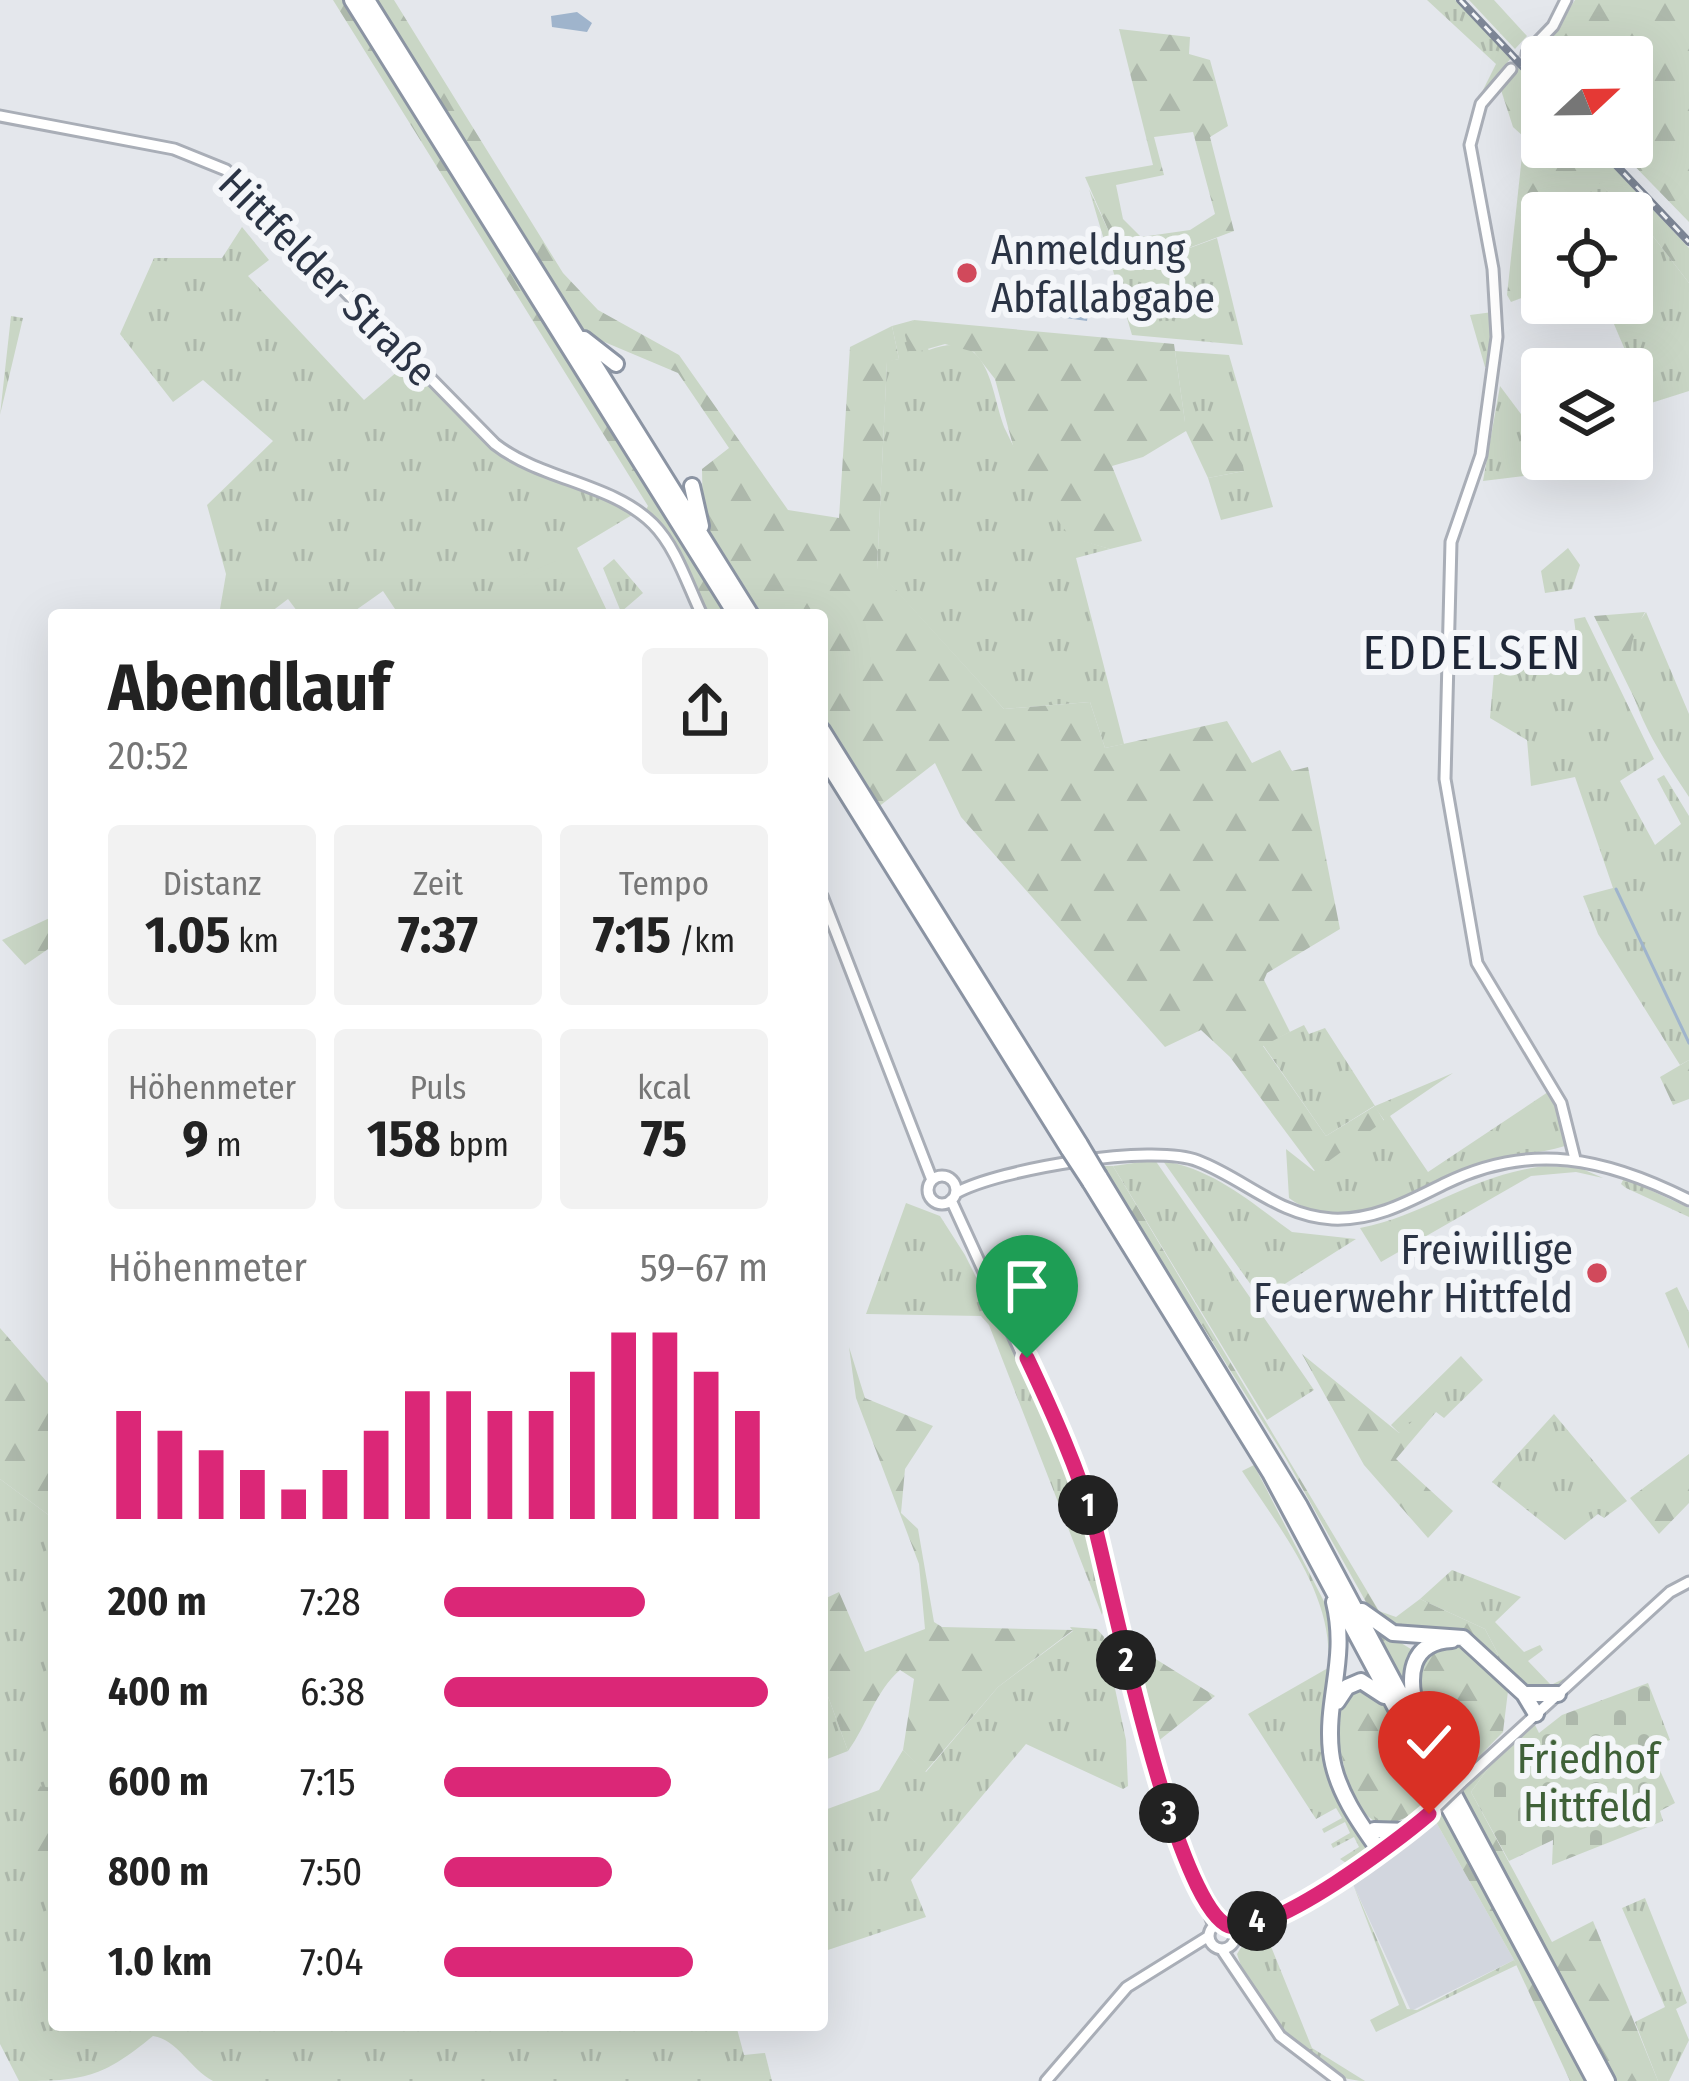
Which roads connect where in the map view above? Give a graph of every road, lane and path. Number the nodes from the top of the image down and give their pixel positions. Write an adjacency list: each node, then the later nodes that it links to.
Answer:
1 (352, 0): 12 (highway)
2 (367, 0): 7 (highway)
3 (1566, 0): 4 (street)
4 (1543, 36)
5 (1510, 69): 20 (street)
6 (0, 116): 11 (street, Hittfelder Straße)
7 (565, 317): 8 (highway); 10 (highway)
8 (616, 364)
9 (692, 486): 10 (highway)
10 (712, 554): 13 (highway)
11 (699, 609)
12 (732, 609)
13 (747, 609)
14 (828, 740): 19 (highway)
15 (828, 764): 18 (highway)
16 (907, 904): 18 (highway)
17 (828, 911): 21 (street)
18 (928, 924): 19 (highway)
19 (1075, 1147): 22 (highway, bridge)
20 (1571, 1158): 23 (street); 24 (street)
21 (936, 1178): 23 (street); 23 (street)
22 (1095, 1179): 25 (highway); 27 (highway)
23 (951, 1195): 39 (street)
24 (1689, 1200)
25 (1328, 1580): 31 (highway); 33 (highway)
26 (1689, 1582): 30 (street)
27 (1348, 1595): 28 (highway); 34 (highway)
28 (1474, 1648): 29 (highway); 34 (highway)
29 (1519, 1691): 30 (highway); 32 (highway)
30 (1558, 1694): 32 (street)
31 (1334, 1706): 33 (highway); 35 (highway)
32 (1535, 1715): 37 (street, bridge)
33 (1402, 1718): 42 (highway)
34 (1420, 1731): 43 (highway)
35 (1359, 1817): 36 (highway); 38 (highway)
36 (1374, 1830): 37 (highway); 38 (highway)
37 (1409, 1831): 38 (street)
38 (1383, 1852): 39 (street)
39 (1223, 1936): 40 (street); 41 (street)
40 (1046, 2081)
41 (1339, 2081)
42 (1595, 2081)
43 (1607, 2081)

